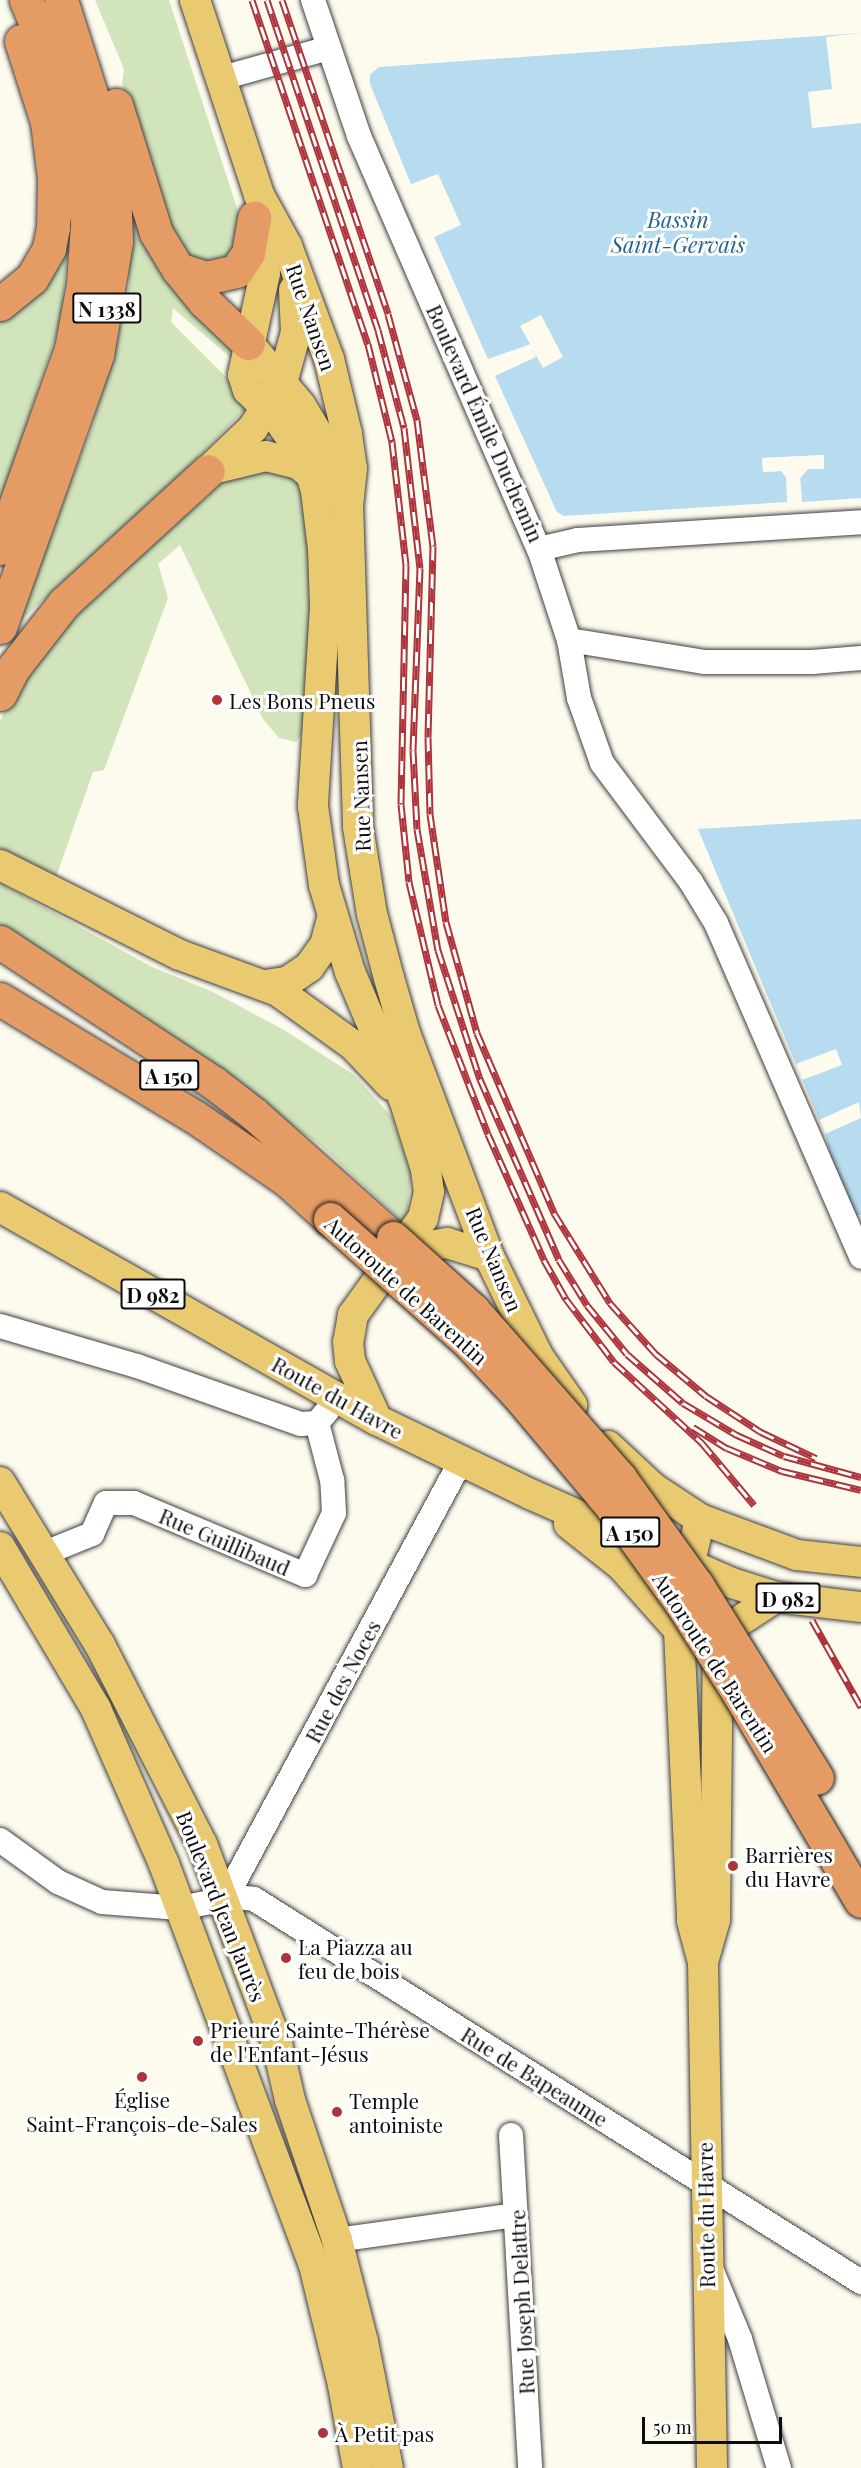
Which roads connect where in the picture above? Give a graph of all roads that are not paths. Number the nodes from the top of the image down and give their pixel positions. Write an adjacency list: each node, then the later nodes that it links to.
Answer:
1 (5, 0): 11 (highway)
2 (26, 0): 19 (highway, N 1338)
3 (61, 0): 10 (highway); 21 (highway, N 1338)
4 (195, 0): 7 (main road, Rue Nansen)
5 (313, 0): 6 (street, Boulevard Émile Duchemin)
6 (329, 48): 7 (street); 20 (street, Boulevard Émile Duchemin)
7 (222, 78): 8 (main road, Rue Nansen)
8 (256, 207): 9 (main road, Rue Nansen); 10 (highway); 12 (main road, Rue Nansen)
9 (287, 246): 13 (main road); 17 (main road, Rue Nansen)
10 (178, 269): 12 (highway)
11 (0, 304)
12 (248, 343): 13 (main road); 14 (main road, Rue Nansen)
13 (282, 383): 14 (main road); 17 (main road)
14 (268, 410): 15 (main road); 16 (main road, Rue Nansen)
15 (208, 471): 16 (main road); 24 (highway)
16 (311, 474): 26 (main road, Rue Nansen)
17 (348, 506): 33 (main road, Rue Nansen)
18 (861, 522): 20 (street, Boulevard Émile Duchemin)
19 (0, 548)
20 (539, 549): 22 (street)
21 (0, 627)
22 (569, 640): 23 (street); 38 (street)
23 (861, 658)
24 (0, 694)
25 (0, 865): 29 (main road)
26 (333, 916): 29 (main road); 32 (main road, Rue Nansen)
27 (0, 942): 34 (highway)
28 (0, 968): 34 (highway, A 150)
29 (265, 985): 32 (main road)
30 (0, 999): 34 (highway)
31 (0, 1016): 34 (highway, A 150)
32 (404, 1099): 33 (main road); 36 (main road, Rue Nansen)
33 (457, 1163): 37 (main road, Rue Nansen)
34 (328, 1206): 36 (highway, Autoroute de Barentin / A 150); 59 (highway, Autoroute de Barentin / A 150, bridge)
35 (0, 1207): 40 (main road, Route du Havre / D 982)
36 (398, 1244): 37 (main road); 41 (main road, Rue Nansen); 58 (highway, Autoroute de Barentin / A 150, bridge)
37 (489, 1256): 46 (main road, Rue Nansen)
38 (861, 1257)
39 (0, 1326): 42 (street)
40 (338, 1398): 41 (main road, Route du Havre / D 982); 42 (street)
41 (377, 1420): 43 (main road, Route du Havre / D 982)
42 (316, 1423): 49 (street, Rue Guillibaud)
43 (460, 1461): 45 (main road, Route du Havre / D 982); 60 (street, Rue des Noces)
44 (0, 1482): 49 (main road, Boulevard Jean Jaurès)
45 (530, 1494): 51 (main road, Route du Havre / D 982); 55 (main road)
46 (700, 1520): 47 (main road, D 982); 51 (main road, Route du Havre)
47 (731, 1532): 50 (main road, D 982); 52 (main road, Route du Havre)
48 (0, 1547): 60 (main road, Boulevard Jean Jaurès)
49 (45, 1553): 60 (main road, Boulevard Jean Jaurès)
50 (861, 1562)
51 (688, 1566): 52 (main road, D 982); 55 (main road, Route du Havre)
52 (718, 1576): 53 (main road, D 982); 56 (main road, Route du Havre)
53 (776, 1597): 54 (main road, D 982); 56 (main road)
54 (861, 1607)
55 (679, 1630): 61 (main road, Route du Havre)
56 (718, 1635): 61 (main road, Route du Havre)
57 (0, 1839): 60 (street, Rue de Bapeaume)
58 (861, 1855)
59 (861, 1901)
60 (202, 1905): 63 (street, Rue de Bapeaume); 65 (main road, Boulevard Jean Jaurès); 68 (main road, Boulevard Jean Jaurès)
61 (703, 1962): 63 (main road, Route du Havre)
62 (511, 2135): 64 (street, Rue Joseph Delattre)
63 (705, 2183): 66 (main road, Route du Havre); 67 (street, Rue de Bapeaume)
64 (515, 2216): 65 (street); 70 (street, Rue Joseph Delattre)
65 (337, 2240): 69 (main road, Boulevard Jean Jaurès)
66 (706, 2257): 71 (main road, Route du Havre); 72 (street)
67 (861, 2282)
68 (358, 2468)
69 (388, 2468)
70 (531, 2468)
71 (712, 2468)
72 (779, 2468)

